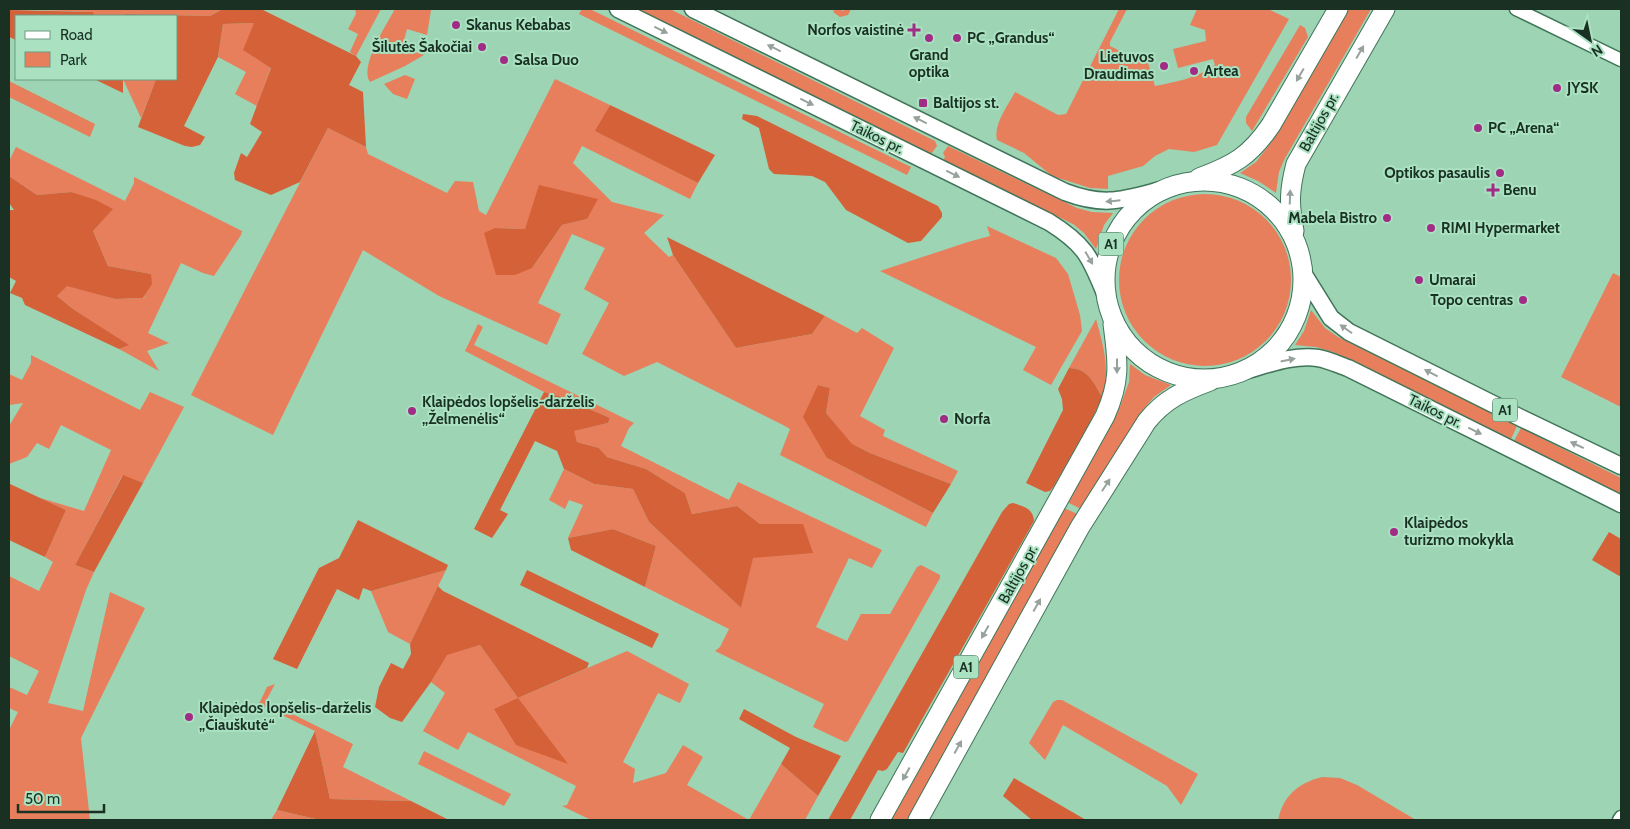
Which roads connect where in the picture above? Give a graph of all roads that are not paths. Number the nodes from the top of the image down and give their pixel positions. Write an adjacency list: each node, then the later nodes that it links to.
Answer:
1 (618, 9): 11 (main road, Taikos pr., one-way to 11)
2 (693, 9): 8 (main road, one-way to 2)
3 (1338, 9): 7 (highway, one-way to 7)
4 (1385, 9): 9 (highway, Baltijos pr., one-way to 4)
5 (1516, 9): 6 (street)
6 (1620, 56)
7 (1190, 182): 8 (highway, A1); 9 (highway, A1)
8 (1161, 190): 11 (highway, A1)
9 (1297, 245): 10 (highway, A1)
10 (1303, 273): 13 (highway, A1); 15 (main road, A1, one-way to 10)
11 (1106, 296): 12 (highway, A1)
12 (1112, 318): 14 (highway, A1); 18 (highway, Baltijos pr. / A1, one-way to 18)
13 (1240, 372): 14 (highway, A1); 16 (main road, Taikos pr. / A1, one-way to 16)
14 (1217, 378): 19 (highway, Baltijos pr. / A1, one-way to 14)
15 (1621, 466)
16 (1621, 504)
17 (1621, 817): 20 (street)
18 (880, 820)
19 (918, 820)
20 (1619, 820)

